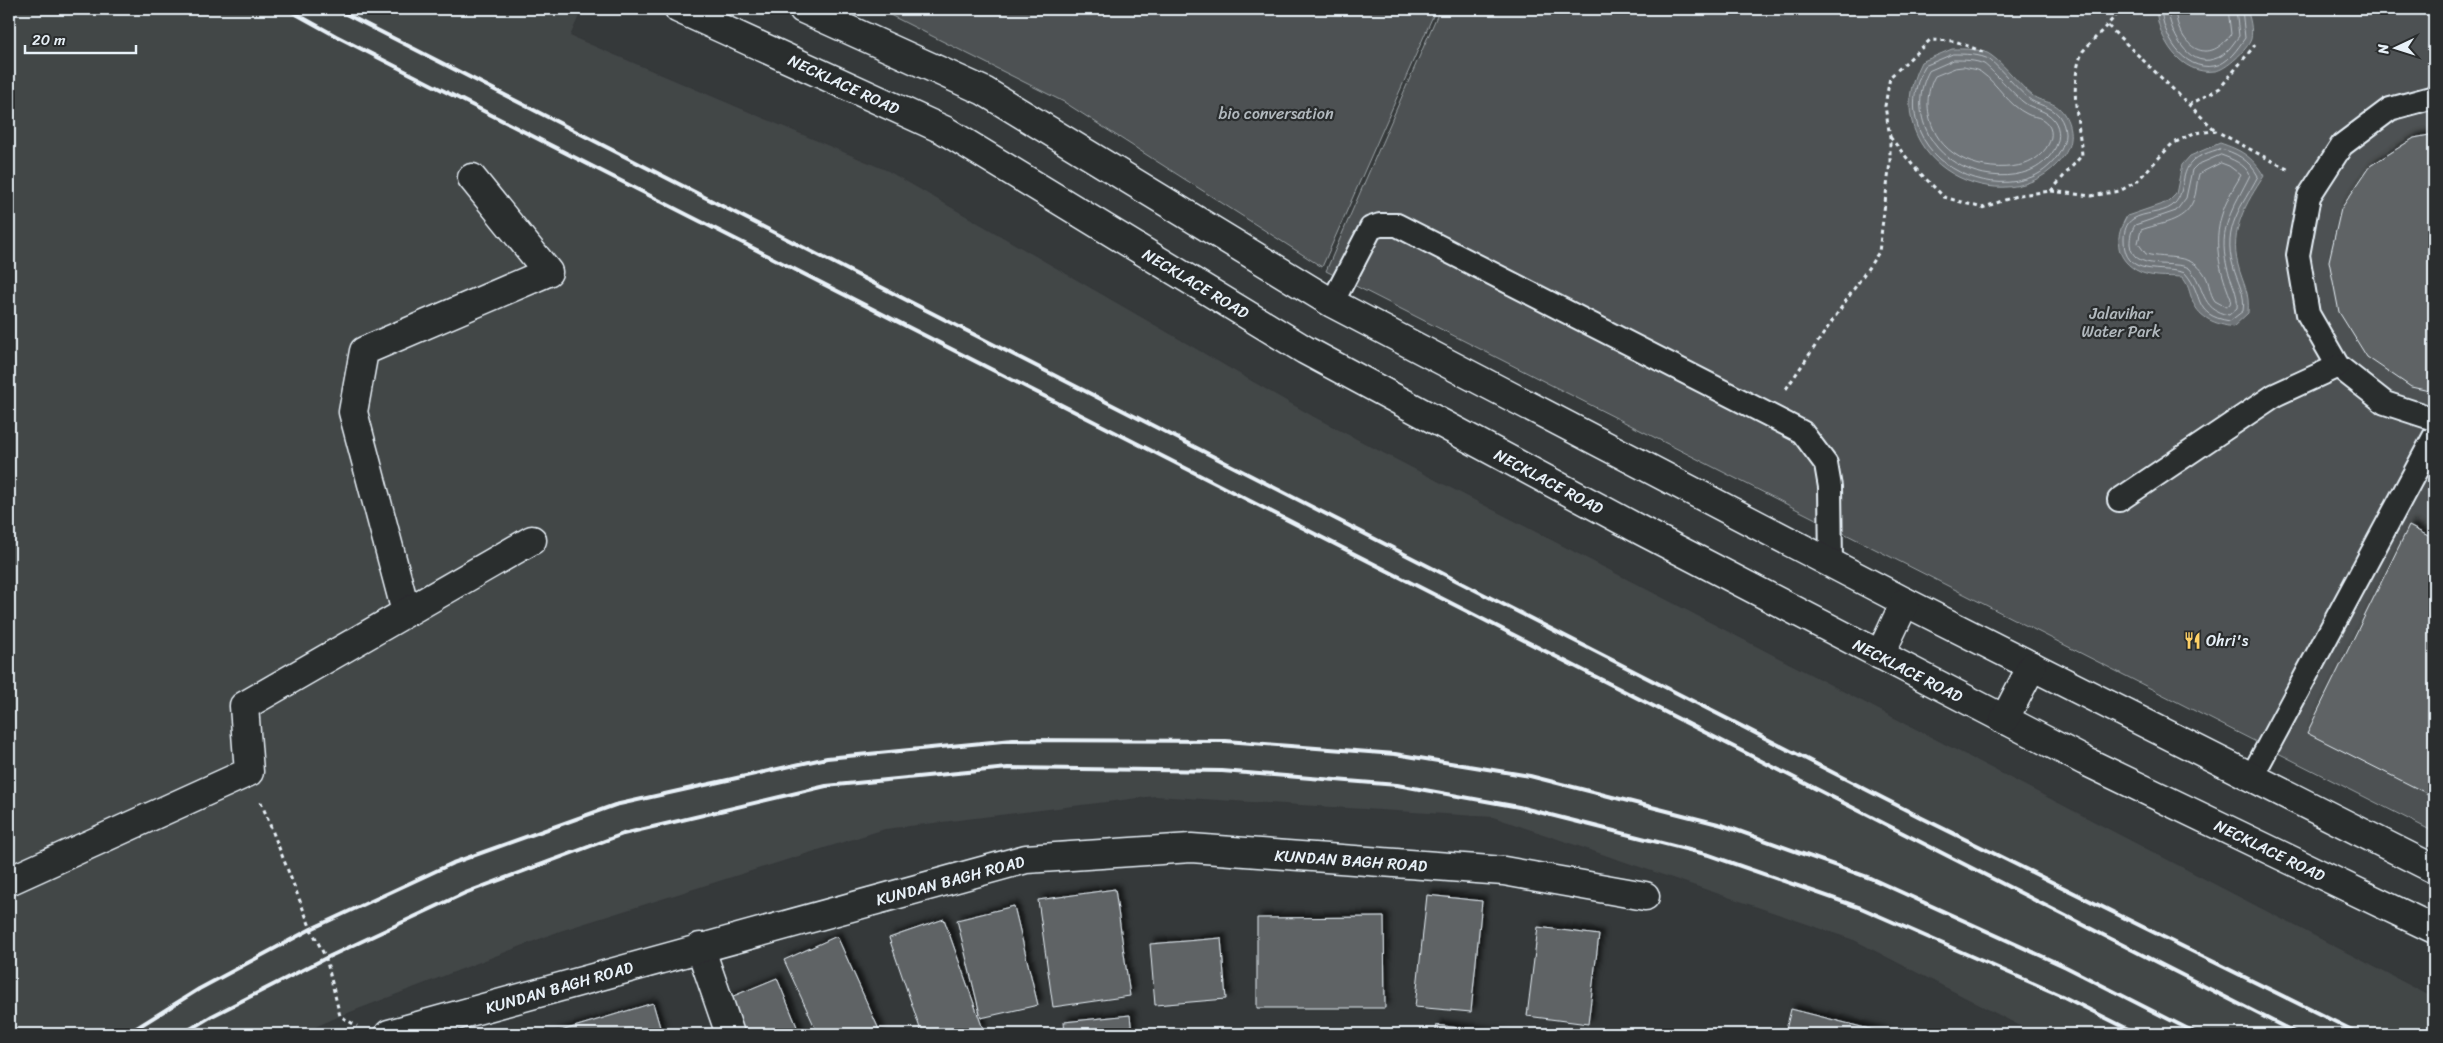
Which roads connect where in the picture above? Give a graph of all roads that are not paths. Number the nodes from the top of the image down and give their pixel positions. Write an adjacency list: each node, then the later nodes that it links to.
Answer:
1 (679, 9): 14 (main road, NECKLACE ROAD)
2 (803, 9): 5 (main road)
3 (2434, 97): 6 (lane)
4 (472, 178): 13 (main road)
5 (1332, 303): 11 (main road); 11 (lane)
6 (2338, 366): 7 (lane); 9 (lane)
7 (2434, 419)
8 (2434, 437): 17 (lane)
9 (2119, 500)
10 (532, 540): 13 (main road)
11 (1831, 564): 12 (main road)
12 (1906, 602): 14 (main road); 15 (main road)
13 (406, 612): 19 (main road)
14 (1880, 655): 16 (main road, NECKLACE ROAD)
15 (2032, 666): 16 (main road); 17 (main road)
16 (2004, 720): 21 (main road, NECKLACE ROAD)
17 (2251, 778): 18 (main road)
18 (2434, 870)
19 (9, 881)
20 (1645, 896): 22 (main road, KUNDAN BAGH ROAD)
21 (2434, 929)
22 (700, 947): 23 (main road, KUNDAN BAGH ROAD); 24 (main road)
23 (389, 1034)
24 (730, 1034)

